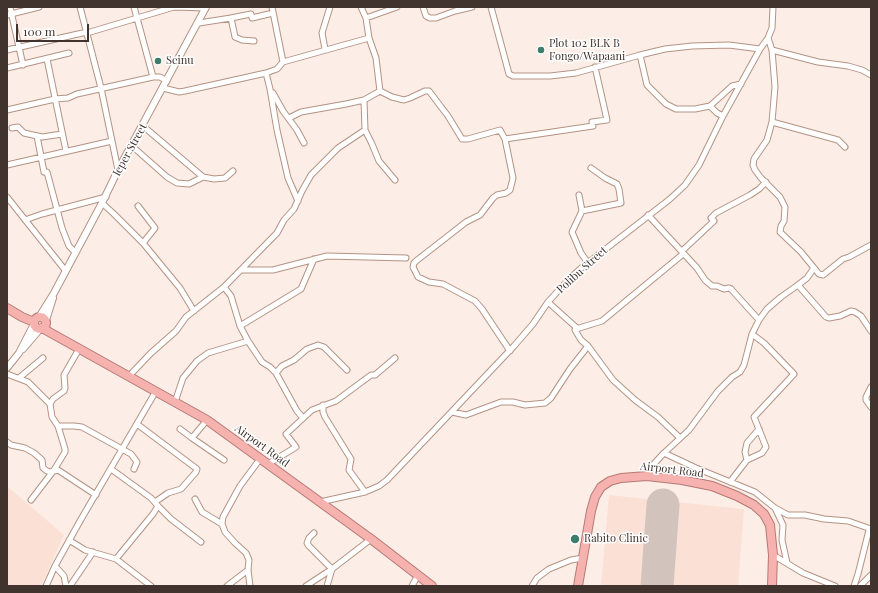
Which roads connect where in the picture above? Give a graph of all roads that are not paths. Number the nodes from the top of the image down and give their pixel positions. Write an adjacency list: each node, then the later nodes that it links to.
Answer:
1 (10, 7): 15 (street)
2 (39, 7): 15 (street)
3 (80, 7): 20 (street)
4 (134, 7): 18 (street)
5 (272, 7): 14 (street)
6 (330, 7): 25 (street)
7 (361, 7): 17 (street)
8 (397, 7): 17 (street)
9 (423, 7): 10 (street)
10 (472, 7)
11 (491, 7): 34 (street)
12 (773, 7): 22 (street, Polibu Street)
13 (206, 8): 18 (street); 19 (street, Ieper Street)
14 (273, 13): 16 (street); 32 (street)
15 (9, 14): 24 (street)
16 (231, 18): 19 (street); 23 (street)
17 (366, 18): 21 (street)
18 (137, 19): 20 (street); 38 (street)
19 (199, 23): 39 (street, Ieper Street)
20 (87, 32): 24 (street); 41 (street)
21 (369, 38): 25 (street); 44 (street)
22 (768, 38): 26 (street, Polibu Street); 28 (street)
23 (254, 41)
24 (19, 47): 27 (street); 33 (street)
25 (325, 49): 32 (street)
26 (760, 49): 30 (street); 40 (street, Polibu Street)
27 (7, 50)
28 (772, 50): 37 (street); 51 (street)
29 (69, 53): 31 (street)
30 (640, 55): 34 (street); 47 (street)
31 (47, 59): 33 (street); 45 (street)
32 (283, 62): 36 (street)
33 (23, 65): 35 (street)
34 (595, 67): 57 (street)
35 (7, 68)
36 (266, 73): 42 (street); 43 (street)
37 (871, 75)
38 (153, 77): 39 (street); 41 (street)
39 (167, 81): 42 (street, Ieper Street)
40 (741, 84): 47 (street); 49 (street, Polibu Street)
41 (101, 88): 45 (street); 58 (street)
42 (164, 88): 52 (street, Ieper Street)
43 (270, 89): 50 (street); 74 (street)
44 (380, 91): 46 (street); 57 (street)
45 (55, 99): 48 (street); 55 (street)
46 (364, 100): 50 (street); 54 (street)
47 (710, 106): 49 (street)
48 (7, 110)
49 (723, 116): 79 (street, Polibu Street)
50 (289, 118): 59 (street)
51 (772, 122): 61 (street); 70 (street)
52 (143, 126): 60 (street, Ieper Street); 68 (street)
53 (12, 128): 56 (street)
54 (365, 130): 69 (street); 74 (street)
55 (62, 134): 56 (street); 62 (street)
56 (37, 136): 63 (street)
57 (505, 139): 105 (street)
58 (112, 141): 62 (street); 66 (street)
59 (304, 144)
60 (132, 146): 66 (street, Ieper Street); 68 (street)
61 (845, 147)
62 (66, 151): 63 (street)
63 (41, 157): 64 (street); 77 (street)
64 (7, 165)
65 (591, 168): 78 (street)
66 (118, 170): 73 (street, Ieper Street)
67 (233, 171): 68 (street)
68 (203, 177)
69 (395, 180)
70 (766, 182): 84 (street); 88 (street)
71 (579, 195): 78 (street)
72 (7, 197): 80 (street)
73 (106, 197): 75 (street, Ieper Street); 77 (street)
74 (298, 202): 90 (street)
75 (102, 204): 81 (street); 83 (street, Ieper Street)
76 (138, 206): 81 (street)
77 (57, 210): 80 (street); 83 (street)
78 (582, 211): 87 (street)
79 (648, 216): 84 (street); 87 (street, Polibu Street)
80 (25, 220): 89 (street)
81 (143, 243): 95 (street)
82 (871, 245): 88 (street)
83 (76, 252): 89 (street, Ieper Street)
84 (682, 252): 96 (street); 99 (street)
85 (406, 258): 86 (street)
86 (314, 259): 90 (street); 98 (street)
87 (588, 263): 93 (street, Polibu Street)
88 (814, 268): 91 (street)
89 (65, 270): 97 (street, Ieper Street)
90 (242, 270): 92 (street)
91 (798, 286): 96 (street); 100 (street)
92 (224, 288): 95 (street); 98 (street)
93 (548, 302): 99 (street); 105 (street, Polibu Street)
94 (7, 308): 97 (highway, Airport Road)
95 (194, 311): 112 (street)
96 (759, 320): 101 (street)
97 (40, 323): 104 (highway, Airport Road); 108 (street, Ieper Street)
98 (240, 326): 102 (street)
99 (575, 330): 103 (street)
100 (871, 330)
101 (752, 334): 126 (street); 128 (street)
102 (248, 341): 110 (street); 116 (street)
103 (588, 346): 120 (street); 128 (street)
104 (79, 349): 112 (highway, Airport Road); 117 (street)
105 (510, 351): 120 (street, Polibu Street)
106 (43, 358): 113 (street)
107 (395, 358): 118 (street)
108 (7, 368)
109 (347, 370): 110 (street)
110 (276, 373): 121 (street)
111 (7, 374): 113 (street)
112 (129, 376): 115 (highway, Airport Road)
113 (19, 378): 117 (street)
114 (871, 387): 119 (street)
115 (156, 391): 116 (highway, Airport Road); 123 (street)
116 (175, 402): 122 (highway, Airport Road)
117 (50, 404): 124 (street)
118 (323, 405): 121 (street); 143 (street)
119 (871, 407)
120 (452, 412): 143 (street, Polibu Street)
121 (303, 418): 137 (street)
122 (207, 420): 127 (street); 134 (highway, Airport Road)
123 (137, 424): 132 (street); 148 (street)
124 (58, 426): 132 (street); 140 (street)
125 (180, 429): 127 (street)
126 (759, 429): 136 (street); 136 (street)
127 (192, 438): 135 (street)
128 (680, 438): 133 (street)
129 (7, 442): 130 (street)
130 (18, 447): 131 (street); 140 (street)
131 (7, 449)
132 (122, 450): 138 (street); 139 (street)
133 (664, 453): 141 (street); 142 (street)
134 (260, 459): 137 (highway, Airport Road); 150 (street)
135 (224, 460)
136 (747, 460): 142 (street)
137 (268, 464): 147 (highway, Airport Road)
138 (111, 469): 144 (street); 148 (street)
139 (134, 469)
140 (54, 470): 144 (street); 146 (street)
141 (647, 476): 157 (highway, Airport Road); 158 (highway, Airport Road)
142 (730, 482): 149 (street)
143 (365, 492): 147 (street, Polibu Street)
144 (96, 495): 154 (street)
145 (195, 499): 150 (street)
146 (31, 500)
147 (320, 502): 153 (highway, Airport Road)
148 (157, 504): 155 (street); 159 (street)
149 (775, 508): 151 (street); 160 (street)
150 (222, 524): 163 (street)
151 (870, 530): 180 (street)
152 (314, 533): 162 (street)
153 (371, 539): 162 (street); 164 (highway, Airport Road)
154 (69, 540): 156 (street); 161 (street)
155 (201, 542)
156 (93, 552): 159 (street); 168 (street)
157 (773, 555): 160 (street); 178 (highway, Airport Road)
158 (583, 558): 176 (street); 177 (highway, Airport Road)
159 (116, 559): 169 (street)
160 (787, 563): 179 (street)
161 (55, 566): 166 (street); 167 (street)
162 (332, 569): 172 (street); 173 (street)
163 (248, 570): 170 (street); 171 (street)
164 (418, 575): 174 (street); 175 (highway, Airport Road)
165 (871, 575): 181 (street)
166 (46, 586)
167 (66, 586)
168 (70, 586)
169 (151, 586)
170 (227, 586)
171 (250, 586)
172 (306, 586)
173 (327, 586)
174 (412, 586)
175 (432, 586)
176 (532, 586)
177 (578, 586)
178 (772, 586)
179 (835, 586)
180 (854, 586)
181 (860, 586)

